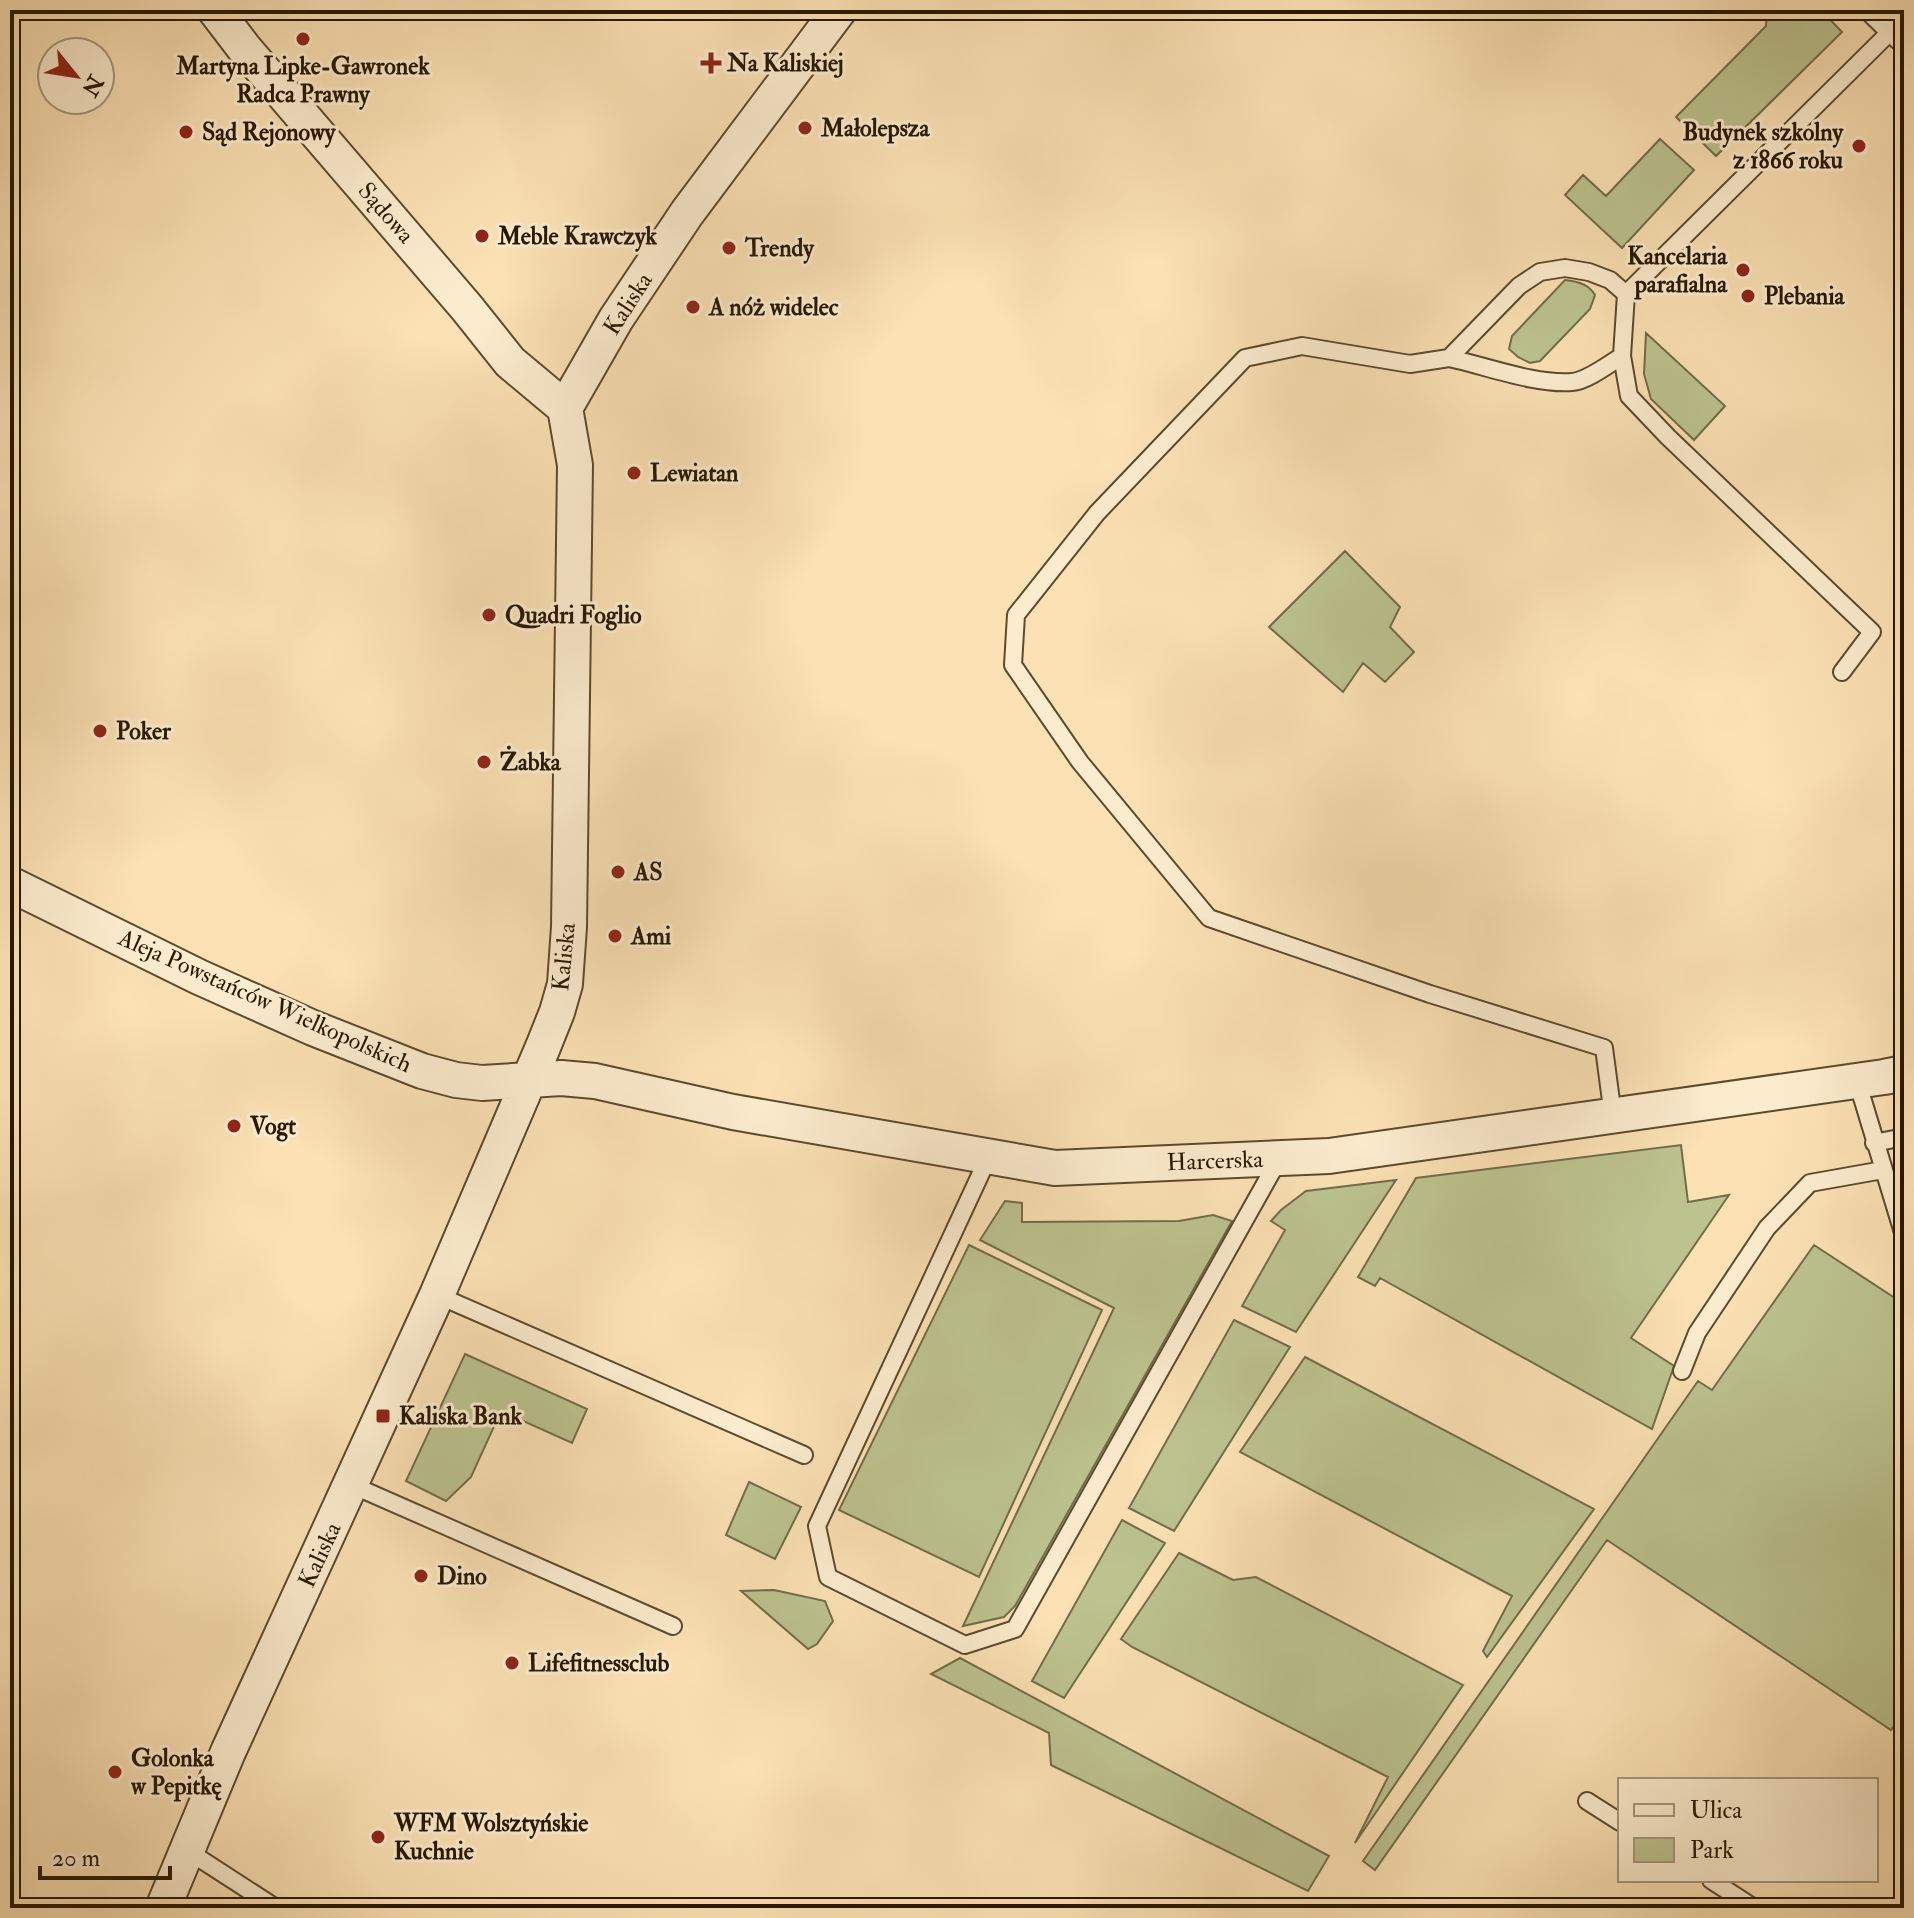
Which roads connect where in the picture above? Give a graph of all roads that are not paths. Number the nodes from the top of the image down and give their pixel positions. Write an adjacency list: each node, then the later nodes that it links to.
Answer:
1 (215, 10): 7 (street, Sądowa)
2 (839, 10): 7 (street, Kaliska)
3 (1893, 23): 4 (lane)
4 (1626, 294): 5 (lane); 6 (lane)
5 (1622, 356): 6 (lane); 8 (lane)
6 (1449, 358): 13 (lane)
7 (565, 408): 11 (street, Kaliska)
8 (1842, 672)
9 (10, 884): 11 (street, Aleja Powstańców Wielkopolskich)
10 (1904, 1073): 12 (street, Harcerska)
11 (529, 1081): 16 (street, Harcerska); 20 (street, Kaliska)
12 (1857, 1081): 13 (street, Harcerska); 15 (lane)
13 (1613, 1116): 17 (street, Harcerska)
14 (1904, 1137): 15 (lane)
15 (1874, 1143): 18 (lane)
16 (989, 1156): 17 (street, Harcerska); 17 (lane)
17 (1279, 1159)
18 (1883, 1170): 19 (lane); 21 (lane)
19 (1904, 1236)
20 (437, 1295): 22 (lane); 23 (street, Kaliska)
21 (1682, 1371)
22 (804, 1455)
23 (352, 1485): 24 (lane); 27 (street, Kaliska)
24 (673, 1626)
25 (1587, 1801): 26 (lane)
26 (1618, 1821)
27 (188, 1851): 29 (street, Kaliska); 30 (lane)
28 (1714, 1882): 31 (lane)
29 (163, 1908)
30 (276, 1908)
31 (1754, 1908)

